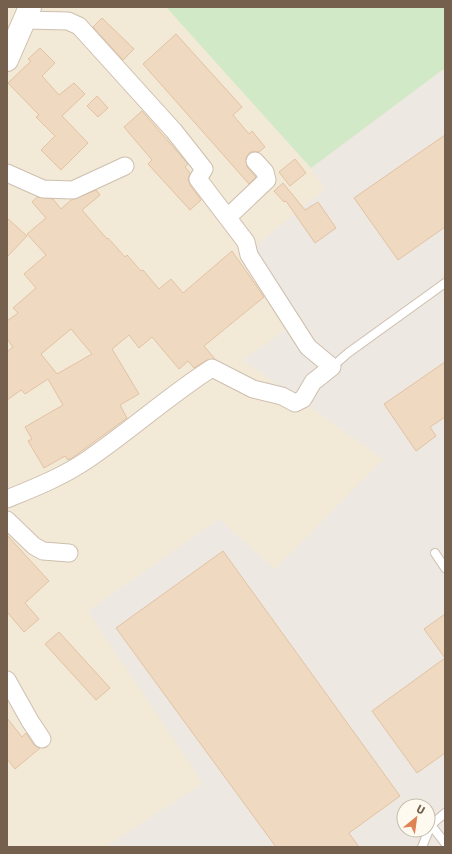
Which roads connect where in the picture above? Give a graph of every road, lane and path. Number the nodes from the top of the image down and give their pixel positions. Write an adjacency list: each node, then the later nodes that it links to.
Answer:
1 (27, 14): 2 (main road); 6 (street)
2 (7, 60)
3 (255, 161): 6 (street)
4 (125, 166): 5 (street)
5 (7, 174)
6 (228, 217): 8 (street)
7 (445, 283): 8 (lane)
8 (332, 367): 9 (street)
9 (7, 499)
10 (7, 520): 11 (street)
11 (69, 553)
12 (435, 553): 13 (lane)
13 (445, 568)
14 (8, 683): 15 (street)
15 (42, 738)
16 (445, 813): 17 (lane)
17 (436, 821)
18 (436, 831): 19 (lane)
19 (445, 843)

